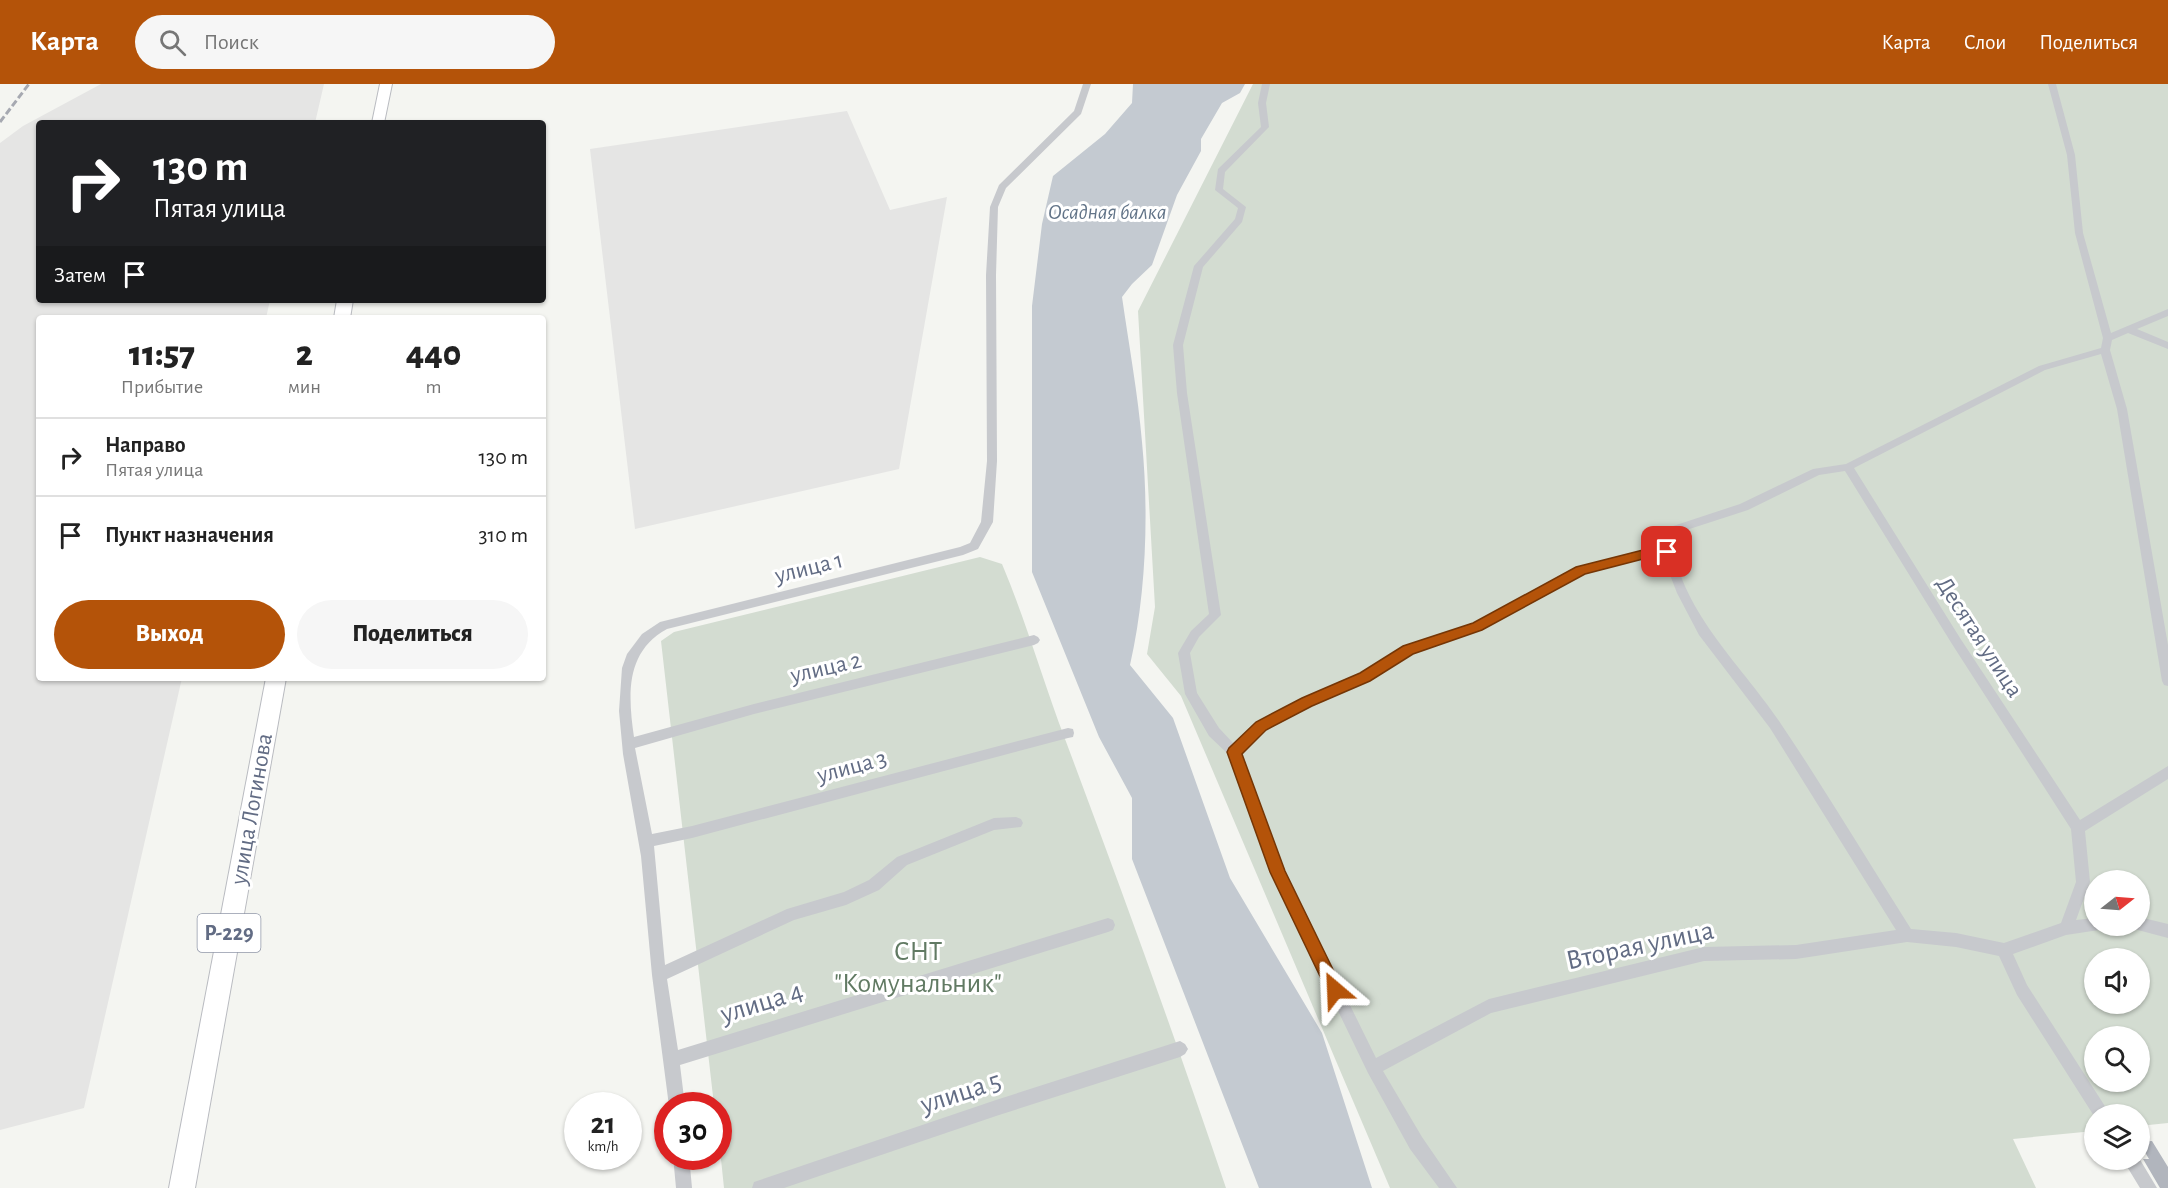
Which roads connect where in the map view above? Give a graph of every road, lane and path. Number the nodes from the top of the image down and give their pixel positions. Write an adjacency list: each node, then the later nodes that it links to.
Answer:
1 (386, 84): 5 (main road)
2 (1087, 84): 17 (street, улица 1)
3 (1266, 84): 18 (street)
4 (2052, 84): 8 (street)
5 (379, 120)
6 (2168, 312): 7 (street)
7 (2128, 330): 8 (street); 9 (street)
8 (2108, 338): 10 (street)
9 (2168, 346)
10 (2105, 350): 11 (street); 15 (street)
11 (1848, 467): 12 (street); 21 (street, Десятая улица)
12 (1667, 552): 18 (street); 28 (street)
13 (1034, 640): 17 (street, улица 2)
14 (275, 681): 38 (main road, улица Логинова / Р-229)
15 (2168, 681)
16 (1068, 733): 22 (street, улица 3)
17 (629, 744): 22 (street)
18 (1234, 752): 33 (street)
19 (2168, 772): 21 (street)
20 (1016, 823): 30 (street)
21 (2078, 828): 26 (street)
22 (646, 841): 30 (street)
23 (1108, 925): 32 (street, улица 4)
24 (2084, 927): 26 (street)
25 (2150, 927): 27 (street)
26 (2066, 928): 29 (street)
27 (2168, 931)
28 (1906, 935): 29 (street, Вторая улица); 33 (street, Вторая улица)
29 (2004, 950): 35 (street)
30 (659, 975): 32 (street)
31 (1179, 1049): 40 (street, улица 5)
32 (673, 1059): 34 (street)
33 (1373, 1068): 41 (street)
34 (676, 1092)
35 (2096, 1104)
36 (682, 1170): 39 (street)
37 (2137, 1170): 42 (street)
38 (182, 1188)
39 (684, 1188)
40 (759, 1188)
41 (1449, 1188)
42 (2149, 1188)

